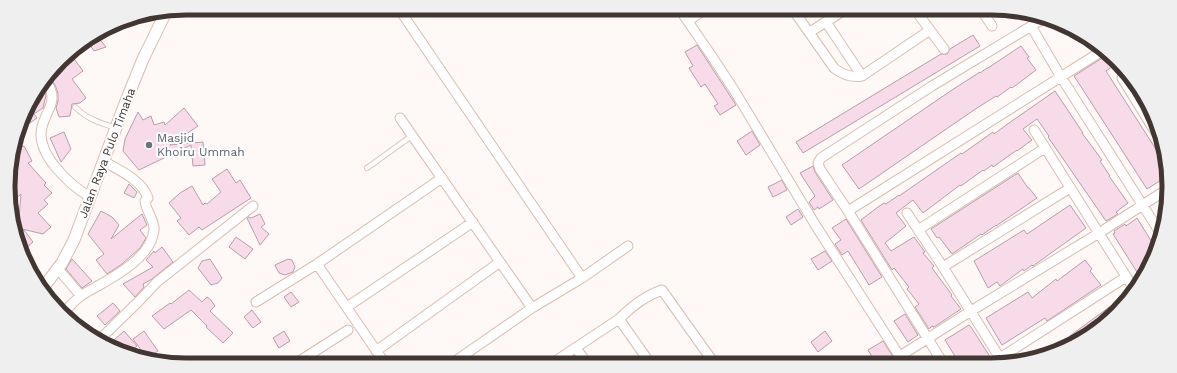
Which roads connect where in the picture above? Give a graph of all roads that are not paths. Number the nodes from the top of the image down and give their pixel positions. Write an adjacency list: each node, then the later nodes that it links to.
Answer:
1 (403, 15): 49 (street)
2 (684, 15): 9 (street)
3 (697, 15): 9 (street)
4 (798, 15): 15 (street)
5 (837, 15): 10 (street)
6 (920, 15): 14 (street)
7 (985, 15): 12 (street)
8 (164, 16): 25 (street, Jalan Raya Pulo Timaha)
9 (688, 21): 71 (street)
10 (826, 22): 15 (street); 18 (street)
11 (1038, 22): 13 (street)
12 (992, 26)
13 (1031, 26): 19 (street); 37 (street)
14 (930, 30): 16 (street); 18 (street)
15 (810, 32): 18 (street)
16 (944, 49)
17 (1099, 53): 19 (street)
18 (862, 76)
19 (1061, 77): 35 (street); 37 (street)
20 (1122, 78): 22 (street)
21 (48, 85): 34 (street)
22 (1130, 87)
23 (75, 107): 25 (lane)
24 (400, 118): 27 (street)
25 (112, 126): 29 (street, Jalan Raya Pulo Timaha)
26 (1034, 130): 28 (street)
27 (413, 136): 30 (lane); 31 (street)
28 (1045, 148): 32 (street); 41 (street)
29 (103, 161): 34 (street, Jalan Raya Pulo Timaha); 52 (street)
30 (367, 168)
31 (442, 178): 39 (street); 45 (street)
32 (1070, 188): 42 (street); 46 (street)
33 (1162, 193): 35 (street)
34 (86, 195): 47 (street, Jalan Raya Pulo Timaha)
35 (1143, 205): 40 (street); 42 (street)
36 (253, 206): 60 (street)
37 (848, 211): 61 (street)
38 (907, 213): 41 (street)
39 (473, 222): 44 (street); 54 (street)
40 (1157, 227)
41 (918, 230): 46 (street)
42 (1099, 234): 48 (street); 57 (street)
43 (628, 246): 49 (street)
44 (500, 262): 55 (street); 63 (street)
45 (317, 264): 53 (street); 54 (street)
46 (943, 267): 57 (street)
47 (58, 269): 50 (street, Jalan Raya Pulo Timaha); 52 (street)
48 (1126, 277): 51 (street); 75 (street)
49 (582, 278): 55 (street)
50 (46, 284)
51 (1131, 285)
52 (81, 296): 56 (street)
53 (256, 302)
54 (347, 307): 63 (street)
55 (532, 308): 66 (street)
56 (67, 309)
57 (971, 311): 61 (street); 74 (street)
58 (619, 319): 62 (street); 69 (street); 70 (street)
59 (348, 330): 64 (street)
60 (103, 336)
61 (927, 339): 72 (street); 73 (street)
62 (576, 348): 67 (street); 68 (street)
63 (376, 351): 65 (street)
64 (304, 358)
65 (381, 358)
66 (460, 358)
67 (560, 358)
68 (583, 358)
69 (646, 358)
70 (710, 358)
71 (901, 358)
72 (904, 358)
73 (940, 358)
74 (999, 358)
75 (1006, 358)

